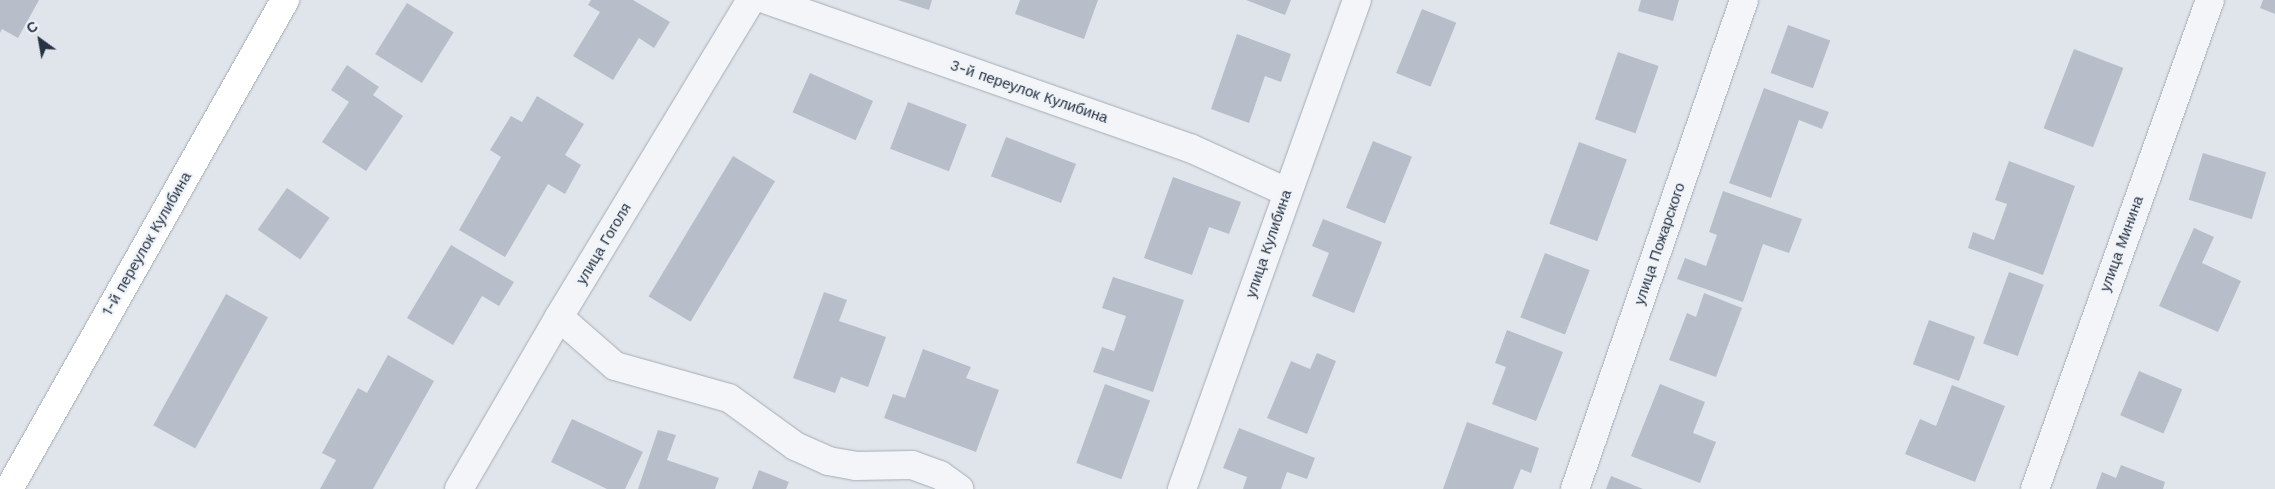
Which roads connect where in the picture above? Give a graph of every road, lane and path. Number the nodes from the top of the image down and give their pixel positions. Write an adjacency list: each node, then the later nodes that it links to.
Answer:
1 (286, 0): 9 (street, 1-й переулок Кулибина)
2 (751, 0): 8 (street, улица Гоголя)
3 (767, 0): 7 (street, 3-й переулок Кулибина)
4 (1357, 0): 7 (street, улица Кулибина)
5 (1744, 0): 13 (street, улица Пожарского)
6 (2210, 0): 14 (street, улица Минина)
7 (1287, 192): 12 (street, улица Кулибина)
8 (559, 318): 10 (street, улица Гоголя); 11 (street)
9 (9, 489)
10 (459, 489)
11 (959, 489)
12 (1182, 489)
13 (1575, 489)
14 (2035, 489)

